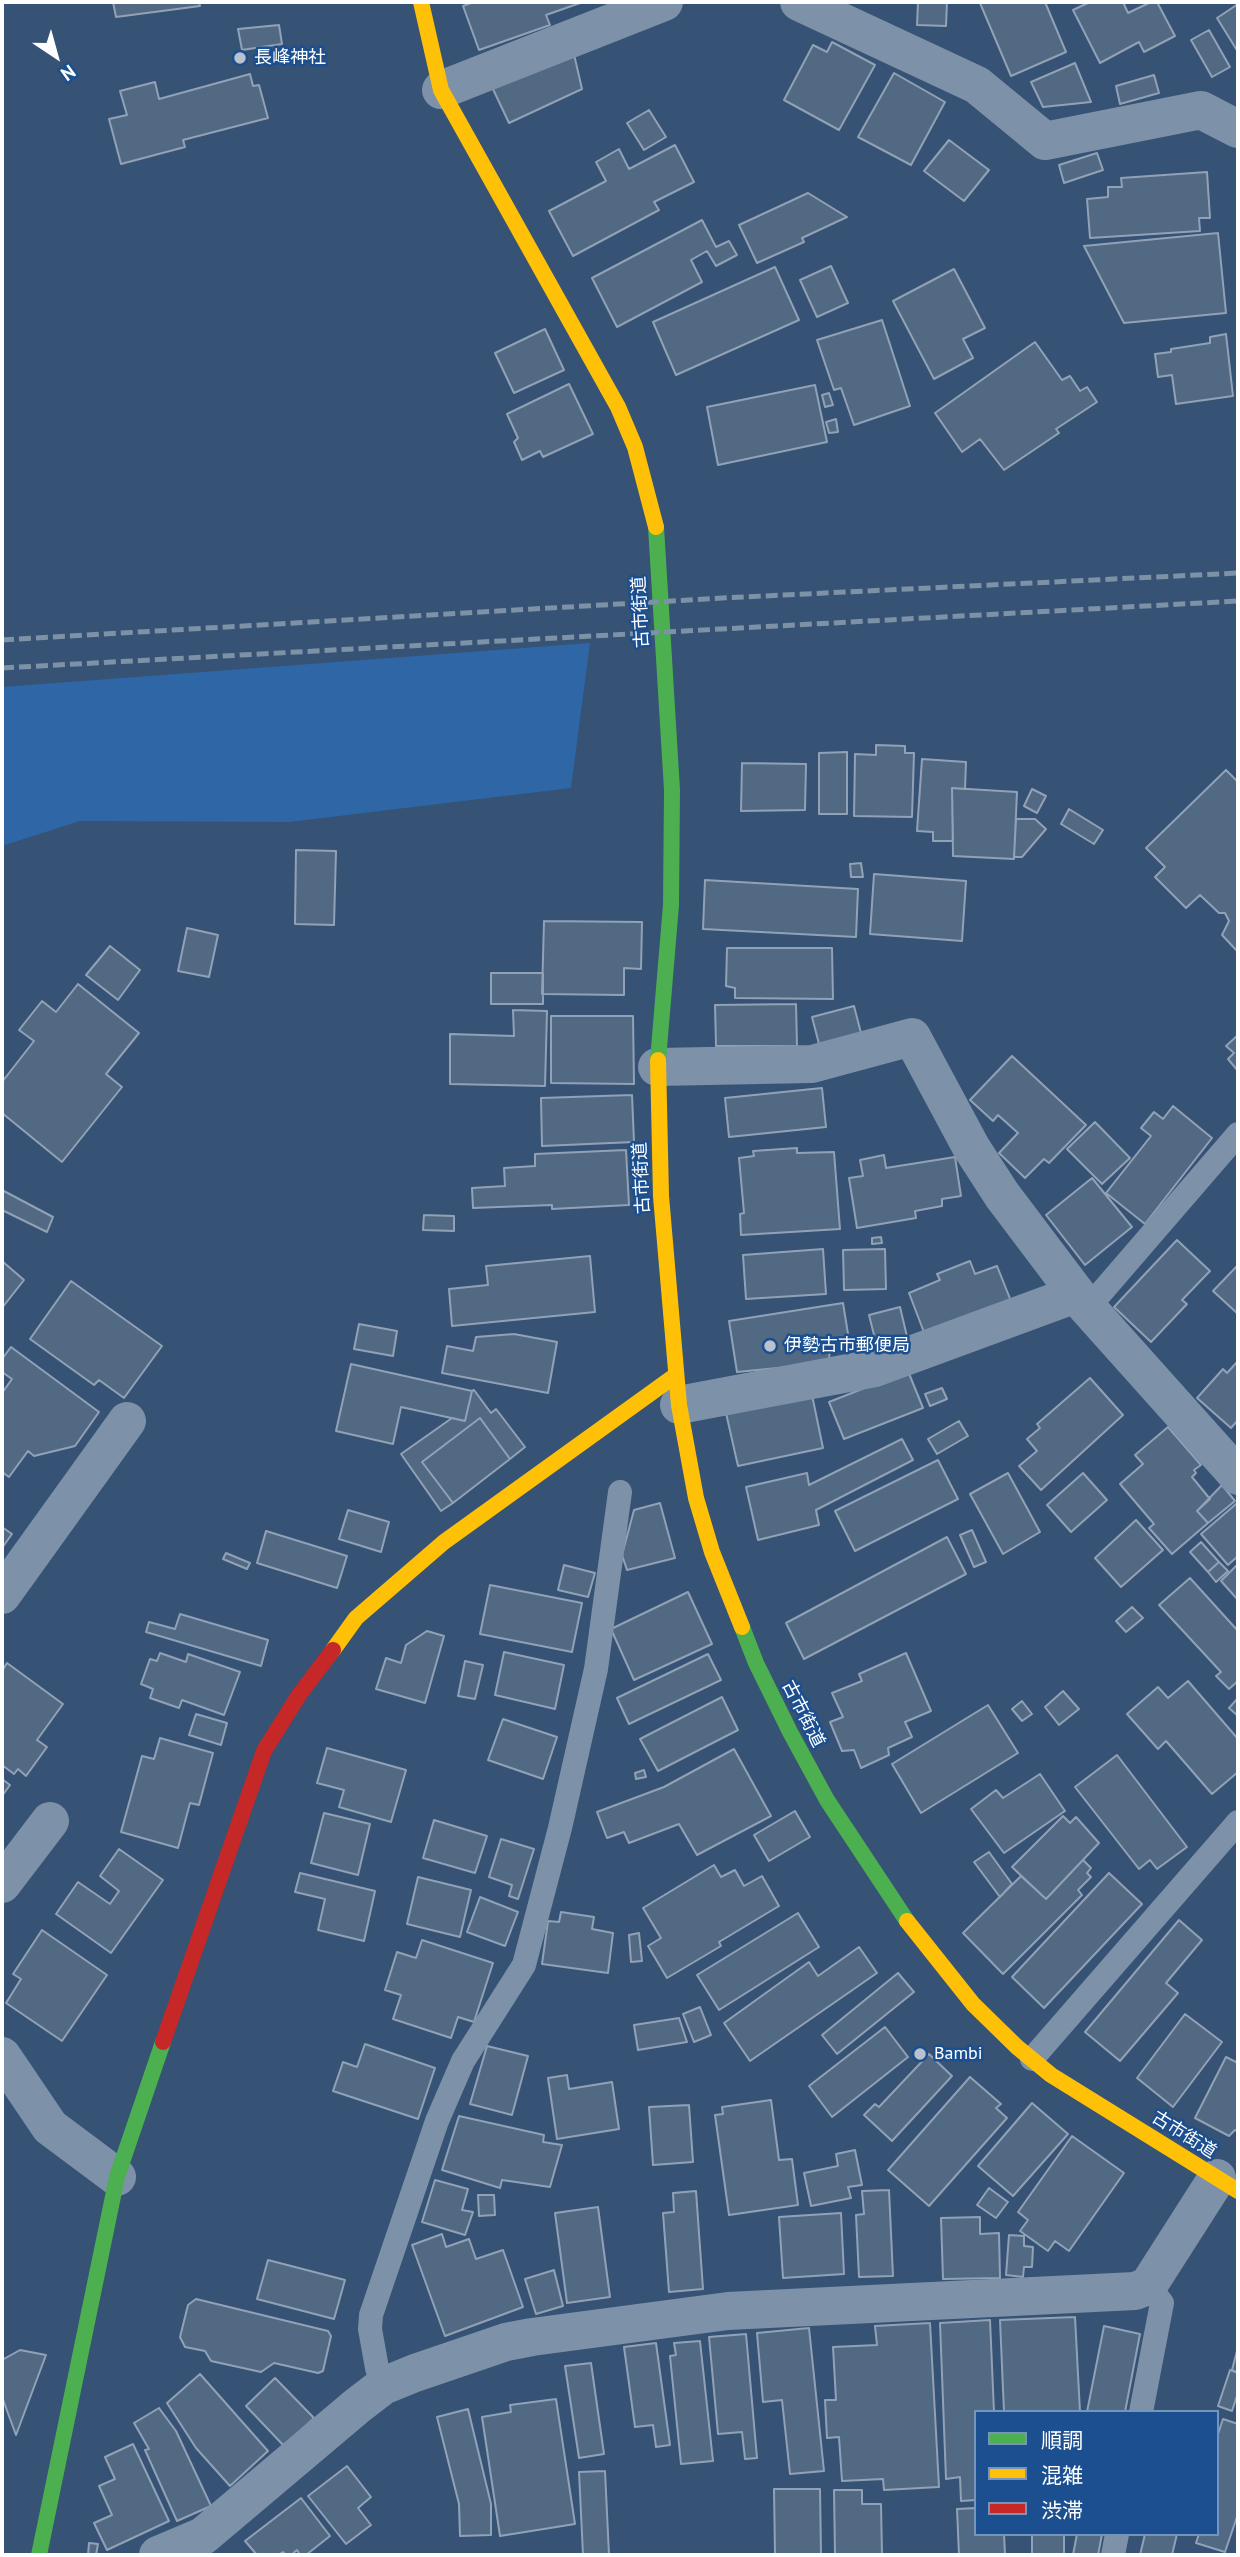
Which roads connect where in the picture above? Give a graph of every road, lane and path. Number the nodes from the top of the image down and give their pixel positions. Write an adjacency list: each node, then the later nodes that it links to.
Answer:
1 (421, 2): 4 (street, 古市街道)
2 (664, 2): 4 (street)
3 (799, 2): 5 (street)
4 (441, 90): 6 (street, 古市街道)
5 (1238, 129)
6 (657, 1067): 8 (street); 9 (street, 古市街道)
7 (1238, 1134): 8 (lane)
8 (1080, 1299): 9 (street); 11 (street)
9 (678, 1390): 18 (street, 古市街道); 19 (street)
10 (127, 1421): 13 (street)
11 (1238, 1476)
12 (620, 1492): 22 (lane)
13 (2, 1595)
14 (50, 1821): 16 (street)
15 (1238, 1822): 18 (lane)
16 (2, 1884)
17 (2, 2056): 19 (street)
18 (1032, 2059): 20 (street, 古市街道)
19 (117, 2177): 26 (street)
20 (1228, 2184): 21 (street)
21 (1148, 2286): 22 (street); 23 (lane)
22 (383, 2386): 25 (street)
23 (1141, 2410)
24 (1117, 2536): 28 (lane)
25 (208, 2546): 27 (street)
26 (40, 2555)
27 (158, 2555)
28 (1113, 2555)

